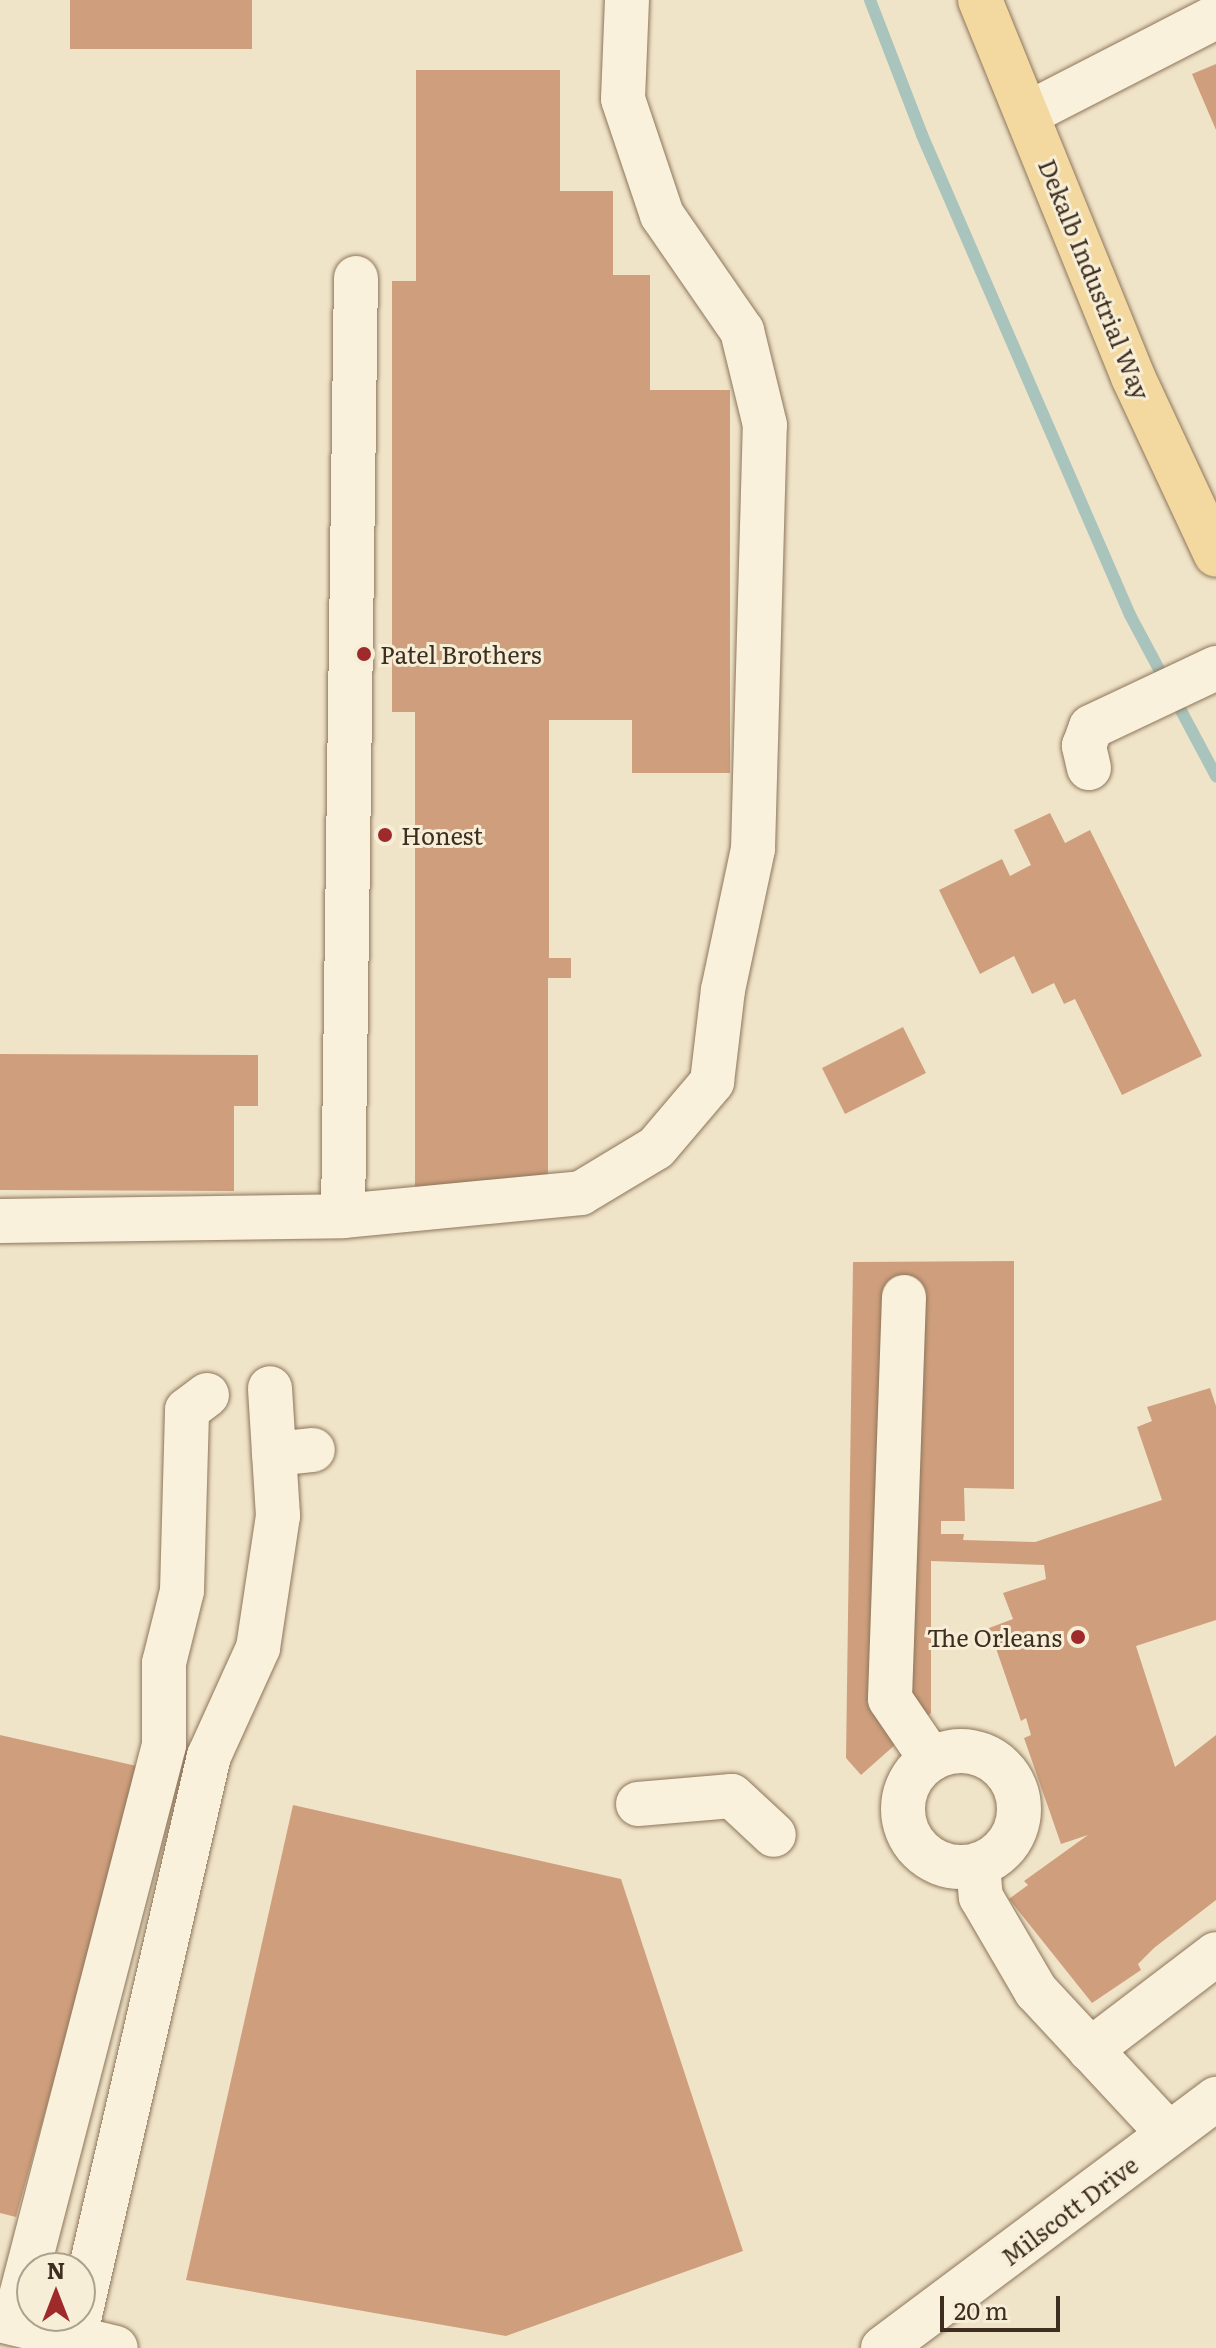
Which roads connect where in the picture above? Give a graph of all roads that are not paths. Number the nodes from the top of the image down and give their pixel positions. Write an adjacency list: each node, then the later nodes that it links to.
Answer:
1 (627, 0): 9 (street)
2 (980, 0): 4 (main road, Dekalb Industrial Way)
3 (1216, 17): 4 (street)
4 (1029, 113): 6 (main road, Dekalb Industrial Way)
5 (356, 278): 9 (street)
6 (1216, 555)
7 (1205, 673): 8 (street)
8 (1089, 768)
9 (343, 1216): 10 (street)
10 (0, 1221)
11 (904, 1297): 16 (street)
12 (270, 1388): 15 (street)
13 (207, 1395): 14 (street)
14 (164, 1745): 15 (street); 20 (street)
15 (209, 1756): 21 (street)
16 (931, 1759): 19 (street); 19 (street)
17 (638, 1804): 18 (street)
18 (774, 1835)
19 (978, 1865): 23 (street)
20 (117, 1925): 21 (street); 24 (street)
21 (167, 1938): 25 (street)
22 (1216, 1954): 23 (street)
23 (1090, 2050): 27 (street)
24 (77, 2079): 25 (street); 29 (street)
25 (131, 2093): 28 (street)
26 (1216, 2099): 27 (street, Milscott Drive)
27 (1169, 2134): 30 (street, Milscott Drive)
28 (96, 2285)
29 (7, 2322)
30 (883, 2348)

